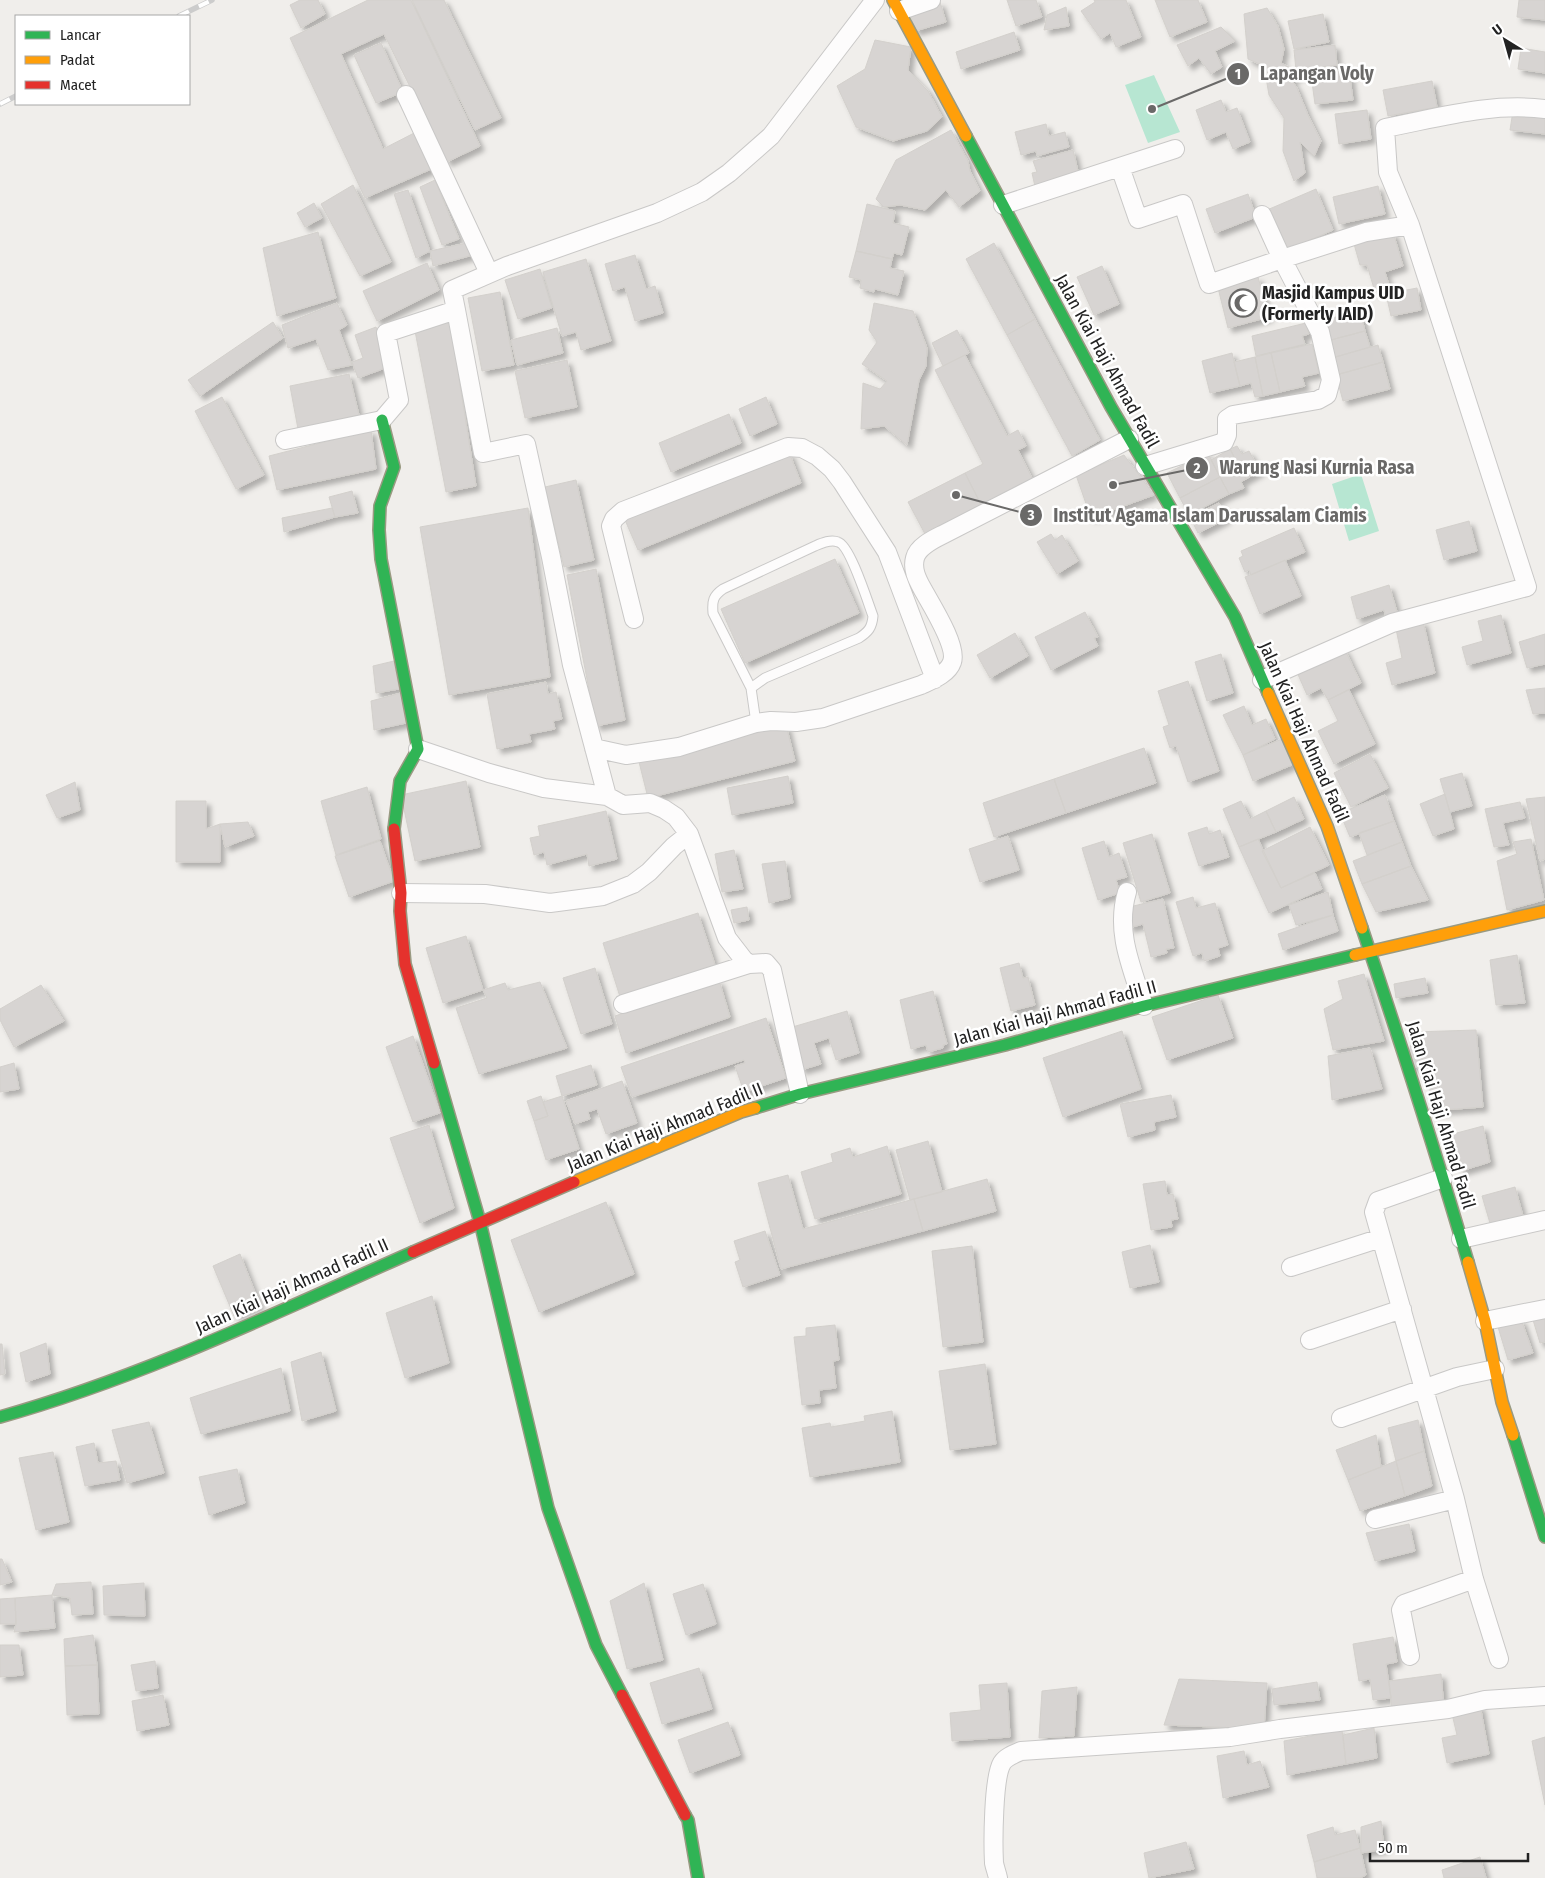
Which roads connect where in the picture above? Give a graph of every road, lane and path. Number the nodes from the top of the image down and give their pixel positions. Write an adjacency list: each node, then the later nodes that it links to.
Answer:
1 (875, 0): 12 (street)
2 (932, 0): 3 (street)
3 (896, 6): 8 (street, Jalan Kiai Haji Ahmad Fadil)
4 (406, 96): 12 (street)
5 (1545, 109): 10 (street)
6 (1175, 149): 7 (street)
7 (1120, 167): 8 (street); 11 (street)
8 (1003, 205): 15 (street, Jalan Kiai Haji Ahmad Fadil)
9 (1262, 215): 11 (street)
10 (1410, 224): 11 (street); 20 (street)
11 (1282, 259): 17 (street)
12 (489, 273): 13 (street)
13 (456, 310): 14 (street); 23 (street)
14 (382, 420): 16 (street); 24 (street)
15 (1129, 439): 17 (street, Jalan Kiai Haji Ahmad Fadil); 19 (street)
16 (285, 440)
17 (1145, 466): 20 (street, Jalan Kiai Haji Ahmad Fadil)
18 (634, 619): 19 (street)
19 (935, 678): 22 (street)
20 (1262, 680): 30 (street, Jalan Kiai Haji Ahmad Fadil)
21 (750, 688): 21 (lane); 22 (lane)
22 (756, 723): 23 (street)
23 (594, 748): 25 (street)
24 (418, 749): 25 (street); 28 (street)
25 (607, 796): 26 (street)
26 (688, 835): 28 (street); 31 (street)
27 (1127, 892): 33 (street)
28 (402, 893): 37 (street)
29 (1545, 911): 30 (street, Jalan Kiai Haji Ahmad Fadil II)
30 (1370, 952): 33 (street, Jalan Kiai Haji Ahmad Fadil II); 35 (street, Jalan Kiai Haji Ahmad Fadil)
31 (749, 964): 32 (street); 34 (street)
32 (623, 1004)
33 (1144, 1006): 34 (street, Jalan Kiai Haji Ahmad Fadil II)
34 (800, 1094): 37 (street, Jalan Kiai Haji Ahmad Fadil II)
35 (1442, 1178): 38 (street); 39 (street, Jalan Kiai Haji Ahmad Fadil)
36 (1545, 1220): 39 (street)
37 (480, 1222): 47 (street, Jalan Kiai Haji Ahmad Fadil II); 56 (street)
38 (1381, 1238): 40 (street); 41 (street)
39 (1461, 1240): 43 (street, Jalan Kiai Haji Ahmad Fadil)
40 (1291, 1267)
41 (1402, 1309): 44 (street); 46 (street)
42 (1545, 1309): 43 (street)
43 (1484, 1321): 45 (street, Jalan Kiai Haji Ahmad Fadil)
44 (1310, 1340)
45 (1495, 1369): 46 (street); 51 (street, Jalan Kiai Haji Ahmad Fadil)
46 (1425, 1388): 48 (street); 49 (street)
47 (0, 1417)
48 (1341, 1418)
49 (1455, 1499): 50 (street); 52 (street)
50 (1375, 1519)
51 (1545, 1537)
52 (1474, 1579): 53 (street); 54 (street)
53 (1410, 1656)
54 (1499, 1659)
55 (1545, 1696): 57 (street)
56 (698, 1878)
57 (998, 1878)

